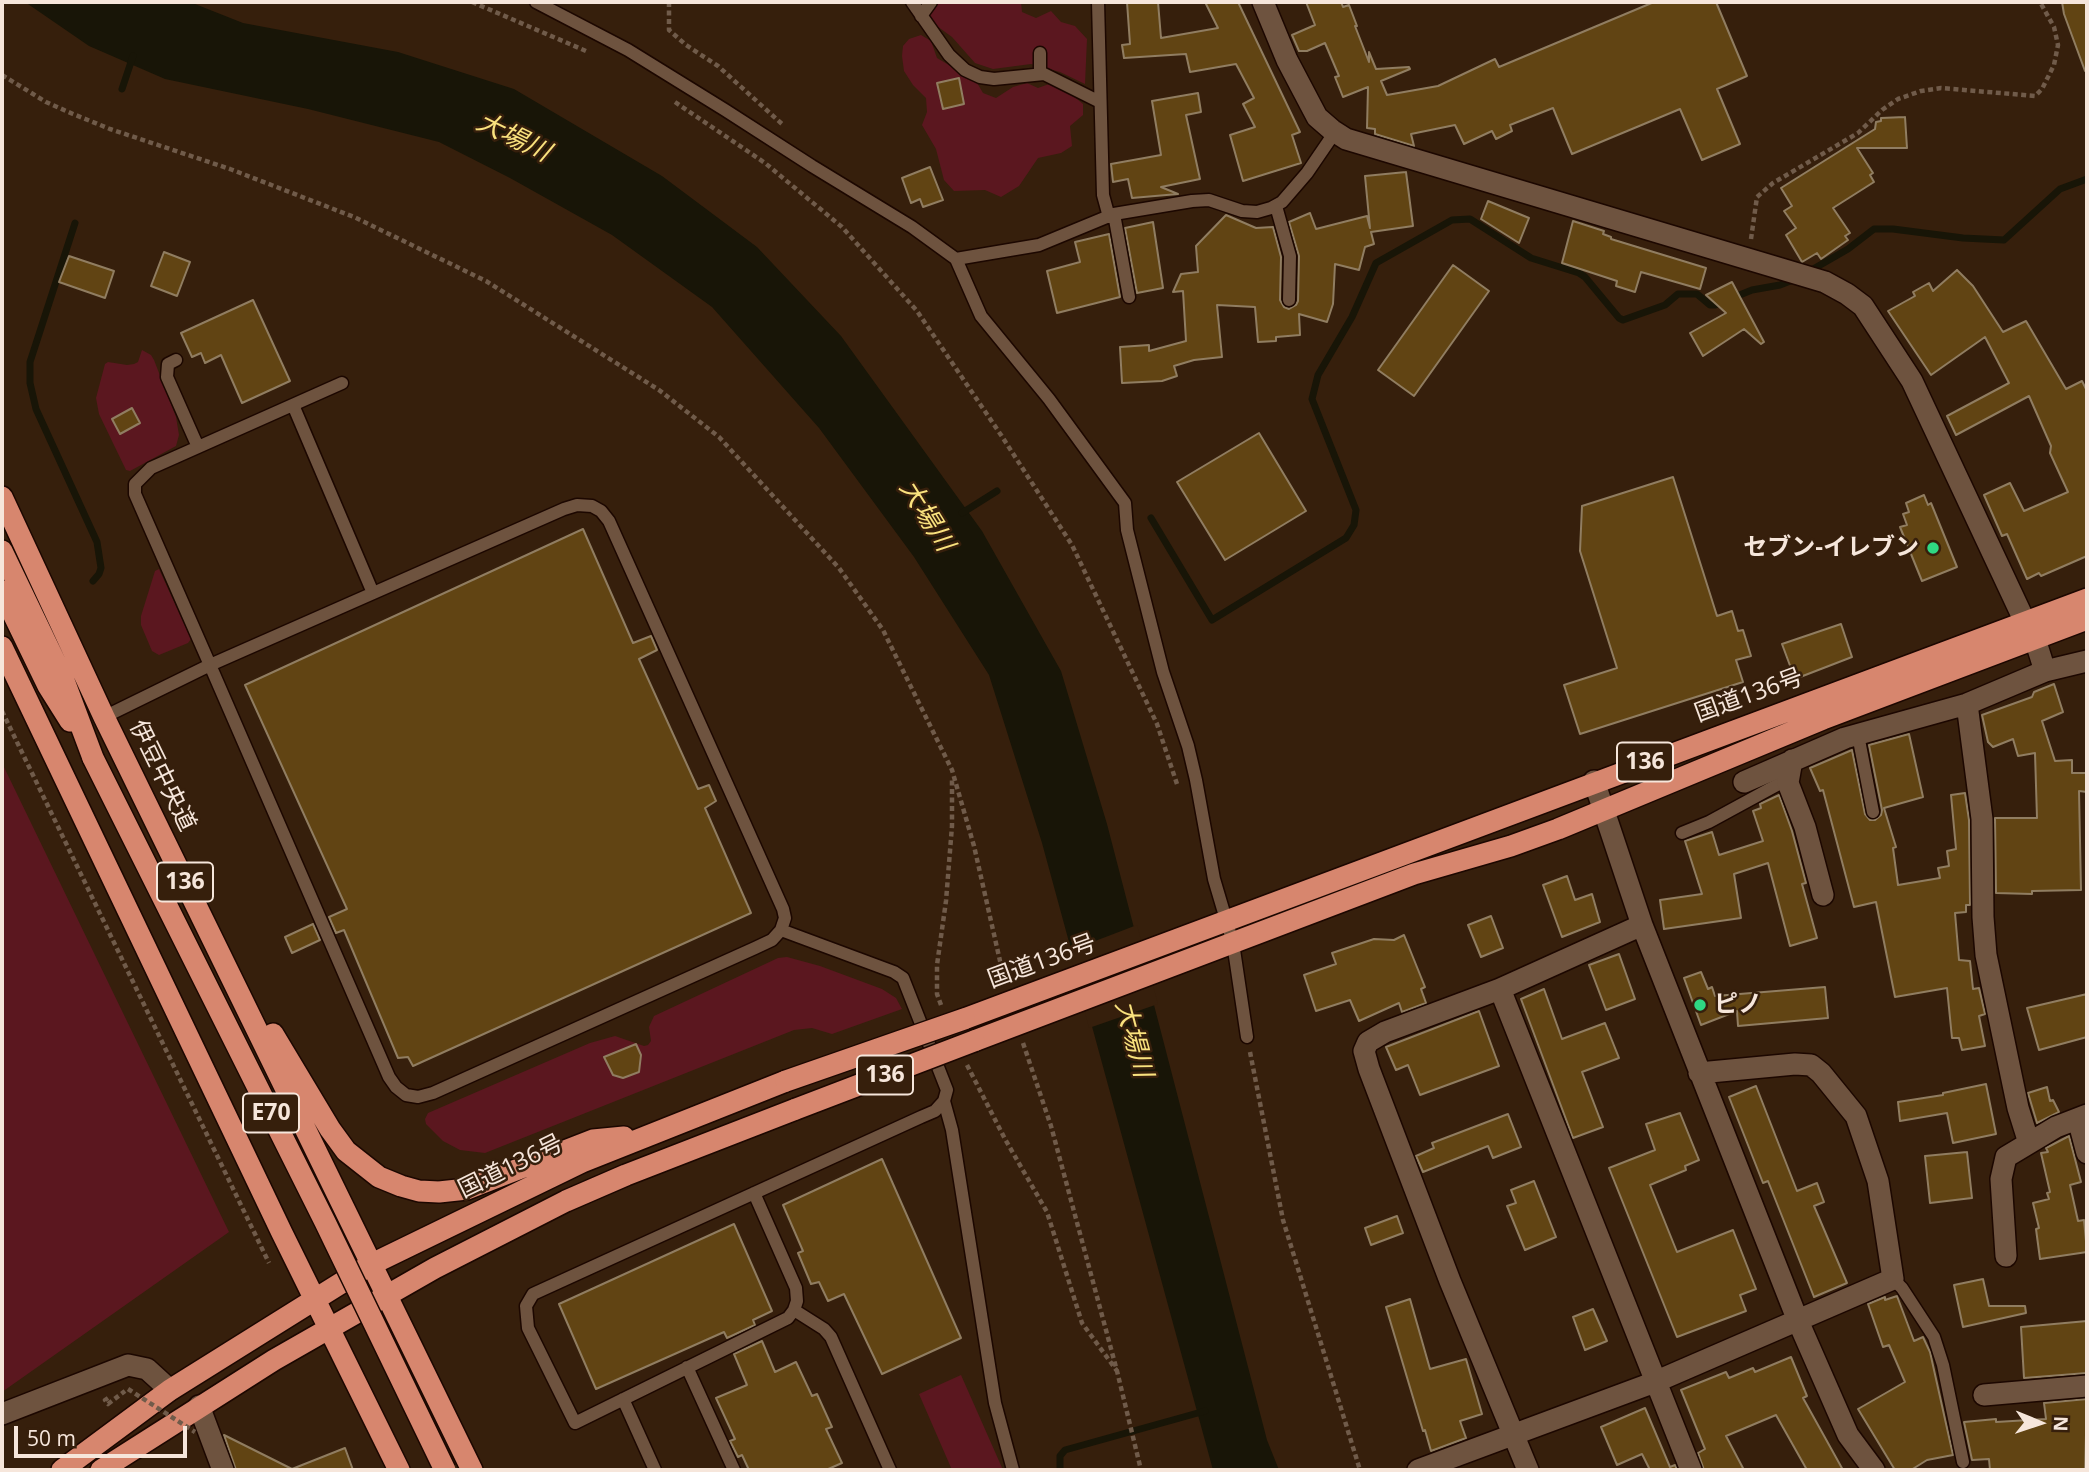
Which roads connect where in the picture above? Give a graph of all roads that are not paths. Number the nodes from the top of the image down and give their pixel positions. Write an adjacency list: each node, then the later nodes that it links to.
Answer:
1 (536, 2): 13 (lane)
2 (912, 2): 6 (lane)
3 (931, 2): 6 (lane)
4 (1097, 2): 9 (lane)
5 (1263, 2): 10 (street)
6 (921, 16): 8 (lane)
7 (1040, 53): 8 (lane)
8 (1040, 74): 9 (lane)
9 (1100, 102): 12 (lane)
10 (1335, 132): 11 (lane); 26 (street)
11 (1276, 206): 12 (lane); 15 (lane)
12 (1112, 215): 13 (lane); 14 (lane)
13 (956, 259): 43 (lane)
14 (1129, 297)
15 (1289, 300)
16 (176, 360): 19 (lane)
17 (342, 383): 18 (lane)
18 (293, 405): 19 (lane); 23 (lane)
19 (198, 447): 29 (lane)
20 (2, 497): 32 (highway, 伊豆中央道 / 136)
21 (2, 551): 34 (highway)
22 (2, 591): 34 (highway)
23 (373, 593): 29 (lane); 45 (lane)
24 (2087, 599): 26 (highway, 国道136号 / 136)
25 (2087, 619): 26 (highway, 国道136号 / 136)
26 (2030, 631): 30 (street); 36 (highway, 国道136号 / 136); 38 (highway, 国道136号 / 136)
27 (2, 647): 60 (highway, 136)
28 (2087, 661): 30 (street)
29 (210, 665): 32 (lane); 45 (lane)
30 (2045, 671): 31 (street)
31 (1967, 704): 33 (street); 53 (street)
32 (104, 717): 41 (highway, 伊豆中央道 / 136)
33 (1858, 734): 35 (street); 39 (lane)
34 (93, 758): 78 (highway, E70, bridge)
35 (1790, 770): 37 (street); 40 (lane); 42 (street)
36 (1594, 782): 38 (street); 43 (highway, 国道136号 / 136)
37 (1744, 782)
38 (1604, 811): 44 (street); 46 (highway, 国道136号 / 136)
39 (1873, 811)
40 (1682, 834)
41 (180, 872): 52 (highway); 57 (highway, 伊豆中央道 / 136)
42 (1823, 895)
43 (1227, 921): 46 (lane); 52 (highway, 国道136号 / 136, bridge)
44 (1642, 925): 47 (street); 49 (street)
45 (781, 930): 50 (lane)
46 (1233, 943): 48 (lane); 59 (highway, 国道136号 / 136, bridge)
47 (1500, 989): 65 (street); 72 (street)
48 (1247, 1037)
49 (1699, 1073): 58 (street); 62 (street)
50 (944, 1101): 55 (lane); 83 (lane)
51 (2082, 1117): 53 (street); 54 (street)
52 (648, 1134): 57 (highway, 国道136号 / 136)
53 (2029, 1143): 56 (street)
54 (2087, 1153)
55 (754, 1193): 61 (lane); 69 (lane)
56 (2006, 1256)
57 (370, 1265): 59 (highway, 136); 60 (highway, 国道136号 / 136)
58 (1893, 1279): 62 (street); 73 (lane)
59 (387, 1294): 63 (highway, 国道136号 / 136); 79 (highway, 136)
60 (315, 1299): 63 (highway, 136); 67 (highway, 国道136号 / 136)
61 (794, 1310): 64 (lane); 82 (lane)
62 (1798, 1321): 65 (street); 87 (street)
63 (330, 1329): 70 (highway, 国道136号 / 136); 77 (highway, 136)
64 (687, 1367): 69 (lane); 81 (lane)
65 (1655, 1382): 72 (street); 86 (street)
66 (2087, 1386): 68 (street)
67 (170, 1391): 71 (street); 74 (highway, 国道136号 / 136)
68 (1984, 1395)
69 (623, 1399): 80 (lane)
70 (199, 1406): 75 (highway, 国道136号 / 136); 76 (street)
71 (2, 1414)
72 (1513, 1435): 84 (street); 85 (street)
73 (1963, 1462)
74 (62, 1470)
75 (101, 1470)
76 (223, 1470)
77 (399, 1470)
78 (445, 1470)
79 (472, 1470)
80 (656, 1470)
81 (734, 1470)
82 (890, 1470)
83 (1013, 1470)
84 (1418, 1470)
85 (1528, 1470)
86 (1691, 1470)
87 (1874, 1470)

